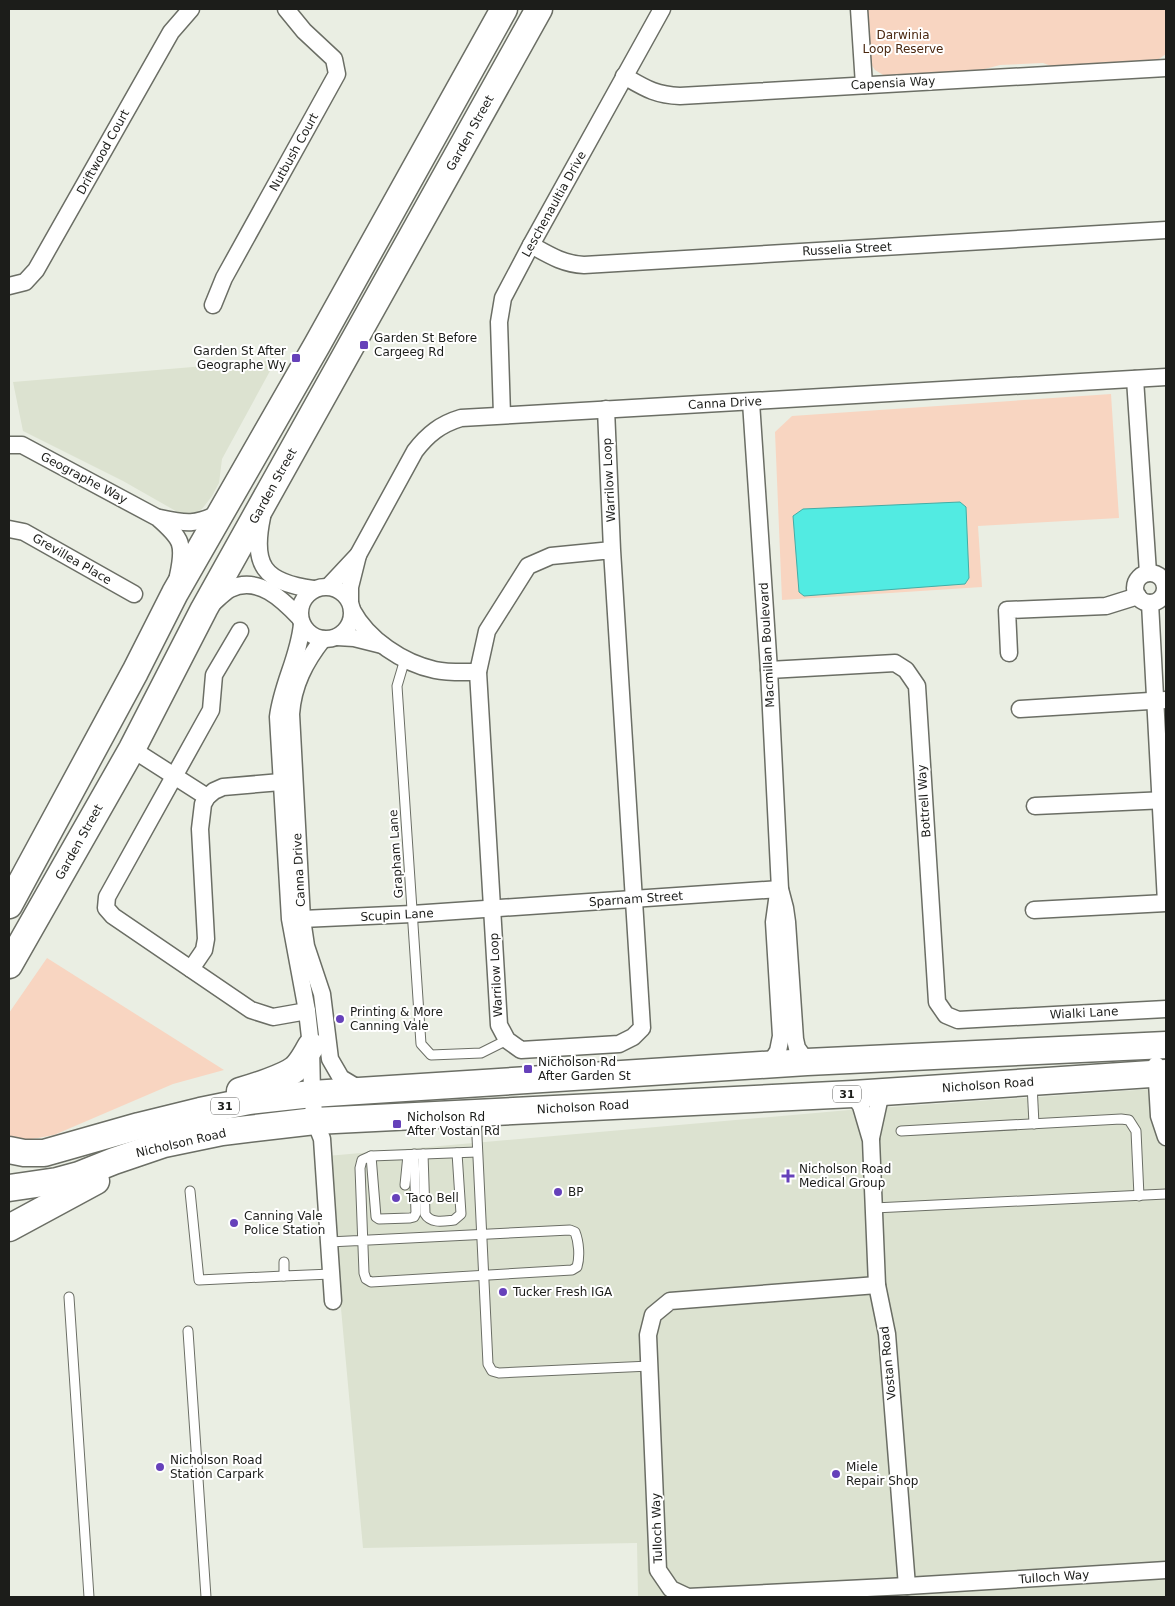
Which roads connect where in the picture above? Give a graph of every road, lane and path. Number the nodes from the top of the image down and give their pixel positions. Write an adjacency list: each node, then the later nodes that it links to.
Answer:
1 (190, 9): 14 (street, Driftwood Court)
2 (286, 9): 15 (street, Nutbush Court)
3 (504, 9): 13 (main road)
4 (539, 9): 10 (main road, Garden Street)
5 (662, 9): 8 (street, Leschenaultia Drive)
6 (859, 9): 9 (street)
7 (1166, 68): 9 (street, Capensia Way)
8 (624, 76): 9 (street, Capensia Way); 12 (street, Leschenaultia Drive)
9 (864, 85)
10 (439, 188): 13 (main road); 22 (main road, Garden Street)
11 (1166, 230): 12 (street, Russelia Street)
12 (531, 245): 20 (street, Leschenaultia Drive)
13 (360, 268): 23 (main road)
14 (9, 286)
15 (213, 305)
16 (1166, 377): 17 (street, Canna Drive)
17 (1135, 379): 18 (street, Canna Drive); 28 (street)
18 (751, 402): 19 (street, Canna Drive); 41 (street, Macmillan Boulevard)
19 (606, 410): 20 (street, Canna Drive); 26 (street, Warrilow Loop)
20 (502, 415): 27 (street, Canna Drive)
21 (9, 445): 24 (street, Geographe Way)
22 (262, 505): 29 (street); 34 (main road, Garden Street)
23 (221, 513): 24 (street, Geographe Way); 30 (main road)
24 (158, 518): 30 (street, Geographe Way)
25 (9, 529): 31 (street, Grevillea Place)
26 (612, 550): 42 (street, Warrilow Loop); 54 (street, Warrilow Loop)
27 (358, 555): 29 (street, Canna Drive); 33 (street, Canna Drive)
28 (1148, 573): 32 (street); 32 (street)
29 (321, 588): 33 (street); 35 (street)
30 (175, 592): 52 (main road)
31 (134, 594)
32 (1144, 600): 39 (street); 43 (street)
33 (351, 606): 37 (street); 38 (street)
34 (204, 610): 35 (street); 45 (main road, Garden Street)
35 (301, 621): 37 (street); 48 (street, Canna Drive)
36 (240, 631): 46 (street)
37 (330, 638): 38 (street); 60 (street, Canna Drive)
38 (382, 645): 40 (street)
39 (1009, 653)
40 (405, 658): 42 (street); 59 (lane, Grapham Lane)
41 (769, 670): 53 (street, Macmillan Boulevard); 65 (street, Bottrell Way)
42 (478, 672): 57 (street, Warrilow Loop)
43 (1161, 701): 44 (street); 50 (street)
44 (1020, 709)
45 (132, 749): 46 (street); 47 (main road, Garden Street)
46 (175, 775): 49 (street); 62 (street)
47 (115, 776): 52 (main road); 61 (main road, Garden Street)
48 (282, 782): 49 (street); 64 (street, Canna Drive)
49 (207, 797): 62 (street)
50 (1163, 801): 51 (street); 55 (street)
51 (1035, 806)
52 (24, 876): 56 (main road)
53 (780, 889): 54 (street, Sparnam Street); 69 (street, Macmillan Boulevard); 70 (street, Macmillan Boulevard)
54 (634, 899): 57 (street, Sparnam Street); 66 (street, Warrilow Loop)
55 (1166, 902): 58 (street)
56 (9, 905)
57 (492, 909): 59 (street, Scupin Lane); 66 (street, Warrilow Loop)
58 (1034, 910)
59 (412, 914): 60 (street, Scupin Lane); 66 (lane, Grapham Lane)
60 (302, 919): 73 (street, Canna Drive)
61 (9, 965)
62 (191, 969): 64 (street)
63 (1166, 1009): 65 (street, Wialki Lane)
64 (307, 1011): 68 (street, Canna Drive)
65 (1002, 1018)
66 (507, 1040)
67 (1160, 1045): 69 (main road, Nicholson Road / 31); 71 (street)
68 (311, 1046): 75 (street, Canna Drive); 81 (main road)
69 (807, 1062): 70 (main road, Nicholson Road / 31)
70 (768, 1065): 73 (main road, Nicholson Road / 31)
71 (1161, 1074): 72 (main road, Nicholson Road / 31); 82 (street)
72 (1032, 1082): 74 (main road, Nicholson Road / 31); 79 (lane)
73 (361, 1090): 75 (main road, Nicholson Road / 31)
74 (881, 1092): 76 (main road, Nicholson Road / 31); 83 (street, Vostan Road)
75 (312, 1094): 78 (street, Canna Drive); 81 (main road, Nicholson Road / 31)
76 (853, 1094): 77 (main road, Nicholson Road / 31); 83 (street, Vostan Road)
77 (475, 1112): 78 (main road, Nicholson Road / 31); 85 (lane)
78 (315, 1121): 81 (main road, Nicholson Road / 31); 98 (street, Canna Drive)
79 (1034, 1124): 80 (lane); 93 (lane)
80 (901, 1130)
81 (146, 1137): 84 (main road, Nicholson Road / 31); 90 (main road, Nicholson Road / 31); 95 (main road, 31)
82 (1166, 1137)
83 (871, 1140): 94 (street, Vostan Road)
84 (9, 1150)
85 (478, 1152): 86 (lane); 96 (lane)
86 (457, 1153): 87 (lane); 87 (lane)
87 (415, 1154): 88 (lane); 88 (lane); 89 (lane)
88 (371, 1156): 97 (lane)
89 (405, 1185)
90 (9, 1188)
91 (190, 1192): 102 (lane)
92 (1166, 1194): 93 (lane)
93 (1139, 1196): 94 (lane)
94 (874, 1208): 103 (street, Vostan Road)
95 (9, 1228)
96 (482, 1234): 97 (lane); 101 (lane); 101 (lane)
97 (363, 1240): 98 (lane); 101 (lane)
98 (329, 1242): 100 (street, Canna Drive)
99 (284, 1262): 102 (lane)
100 (332, 1274): 102 (lane); 105 (street, Canna Drive)
101 (484, 1275): 107 (lane)
102 (284, 1276)
103 (876, 1285): 107 (street, Tulloch Way); 109 (street, Vostan Road)
104 (69, 1297): 111 (lane)
105 (333, 1301)
106 (188, 1331): 112 (lane)
107 (650, 1366): 110 (street, Tulloch Way)
108 (1166, 1570): 109 (street, Tulloch Way)
109 (907, 1586): 110 (street, Tulloch Way)
110 (667, 1593)
111 (89, 1597)
112 (206, 1597)

